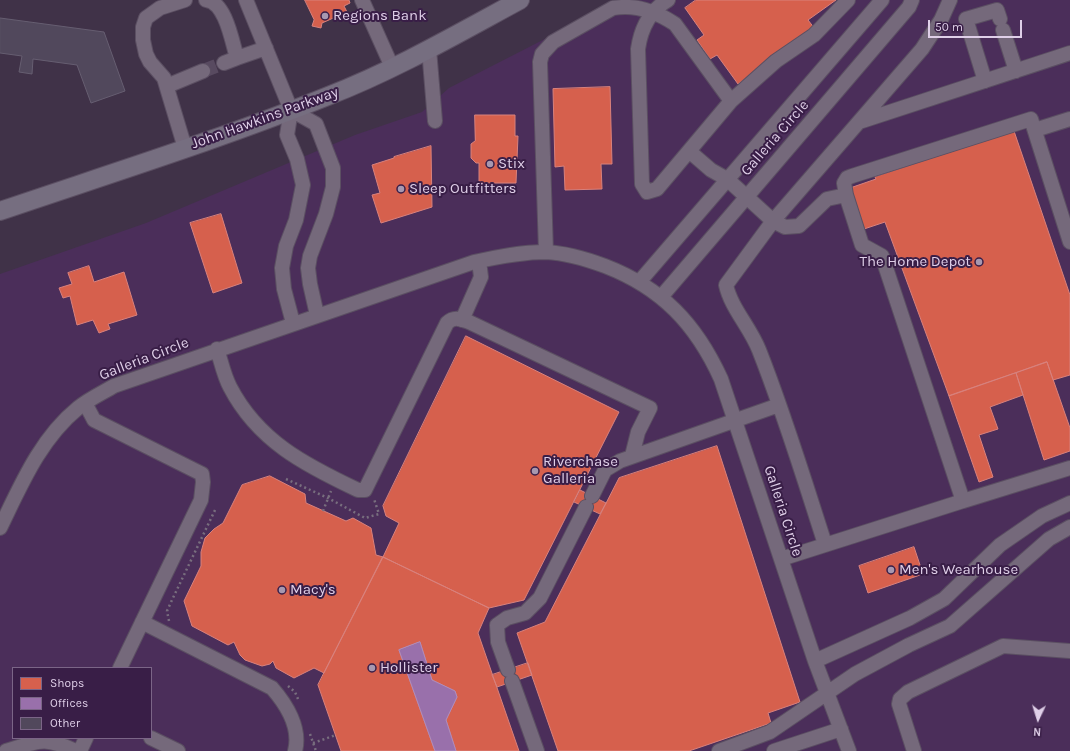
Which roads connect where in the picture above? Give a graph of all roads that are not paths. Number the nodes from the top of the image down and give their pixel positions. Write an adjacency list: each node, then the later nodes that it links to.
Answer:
1 (185, 0): 20 (street)
2 (206, 0): 13 (street)
3 (246, 0): 13 (street)
4 (362, 0): 16 (street)
5 (520, 0): 14 (main road, John Hawkins Parkway)
6 (668, 0): 12 (street)
7 (848, 0): 21 (street)
8 (882, 0): 29 (street, Galleria Circle)
9 (912, 0): 31 (street, Galleria Circle)
10 (950, 0): 25 (street)
11 (612, 4): 12 (street); 35 (street)
12 (652, 12): 21 (street); 28 (street)
13 (266, 48): 22 (street)
14 (429, 50): 16 (main road, John Hawkins Parkway); 24 (street)
15 (1070, 54): 17 (street)
16 (392, 68): 22 (main road, John Hawkins Parkway)
17 (1016, 71): 19 (street); 19 (street)
18 (203, 72): 20 (street)
19 (985, 81): 25 (street)
20 (166, 86): 27 (street)
21 (732, 101): 28 (street)
22 (291, 110): 27 (main road, John Hawkins Parkway); 39 (street); 41 (street)
23 (1070, 119): 26 (street)
24 (435, 121)
25 (859, 122): 33 (street)
26 (1035, 130): 30 (street); 34 (street)
27 (185, 148): 32 (main road, John Hawkins Parkway)
28 (689, 152): 29 (street)
29 (727, 179): 31 (street); 37 (street, Galleria Circle)
30 (846, 195): 33 (street); 48 (street)
31 (747, 197): 33 (street); 38 (street, Galleria Circle)
32 (0, 211)
33 (773, 221): 44 (street)
34 (1069, 235)
35 (546, 252): 36 (street, Galleria Circle); 37 (street, Galleria Circle)
36 (479, 261): 39 (street, Galleria Circle); 40 (street)
37 (640, 281): 38 (street, Galleria Circle)
38 (661, 297): 45 (street, Galleria Circle)
39 (317, 315): 41 (street, Galleria Circle)
40 (462, 320): 42 (street); 46 (street)
41 (293, 323): 42 (street, Galleria Circle)
42 (217, 349): 43 (street, Galleria Circle)
43 (85, 403): 51 (street, Galleria Circle); 54 (street)
44 (779, 405): 45 (street); 52 (street)
45 (735, 419): 46 (street); 53 (street, Galleria Circle)
46 (632, 456): 67 (street)
47 (1070, 468): 48 (street)
48 (963, 501): 52 (street)
49 (1070, 503): 56 (street)
50 (1070, 527): 58 (street)
51 (0, 528)
52 (825, 544): 53 (street)
53 (781, 559): 56 (street, Galleria Circle)
54 (142, 622): 57 (street); 66 (street)
55 (1070, 651): 71 (street)
56 (816, 661): 58 (street, Galleria Circle)
57 (120, 667)
58 (827, 692): 59 (street, Galleria Circle); 68 (street)
59 (841, 728): 69 (street); 70 (street, Galleria Circle)
60 (152, 738): 65 (street)
61 (86, 739): 64 (street)
62 (6, 751): 63 (street)
63 (76, 751)
64 (80, 751)
65 (178, 751)
66 (295, 751)
67 (537, 751)
68 (719, 751)
69 (774, 751)
70 (849, 751)
71 (914, 751)

